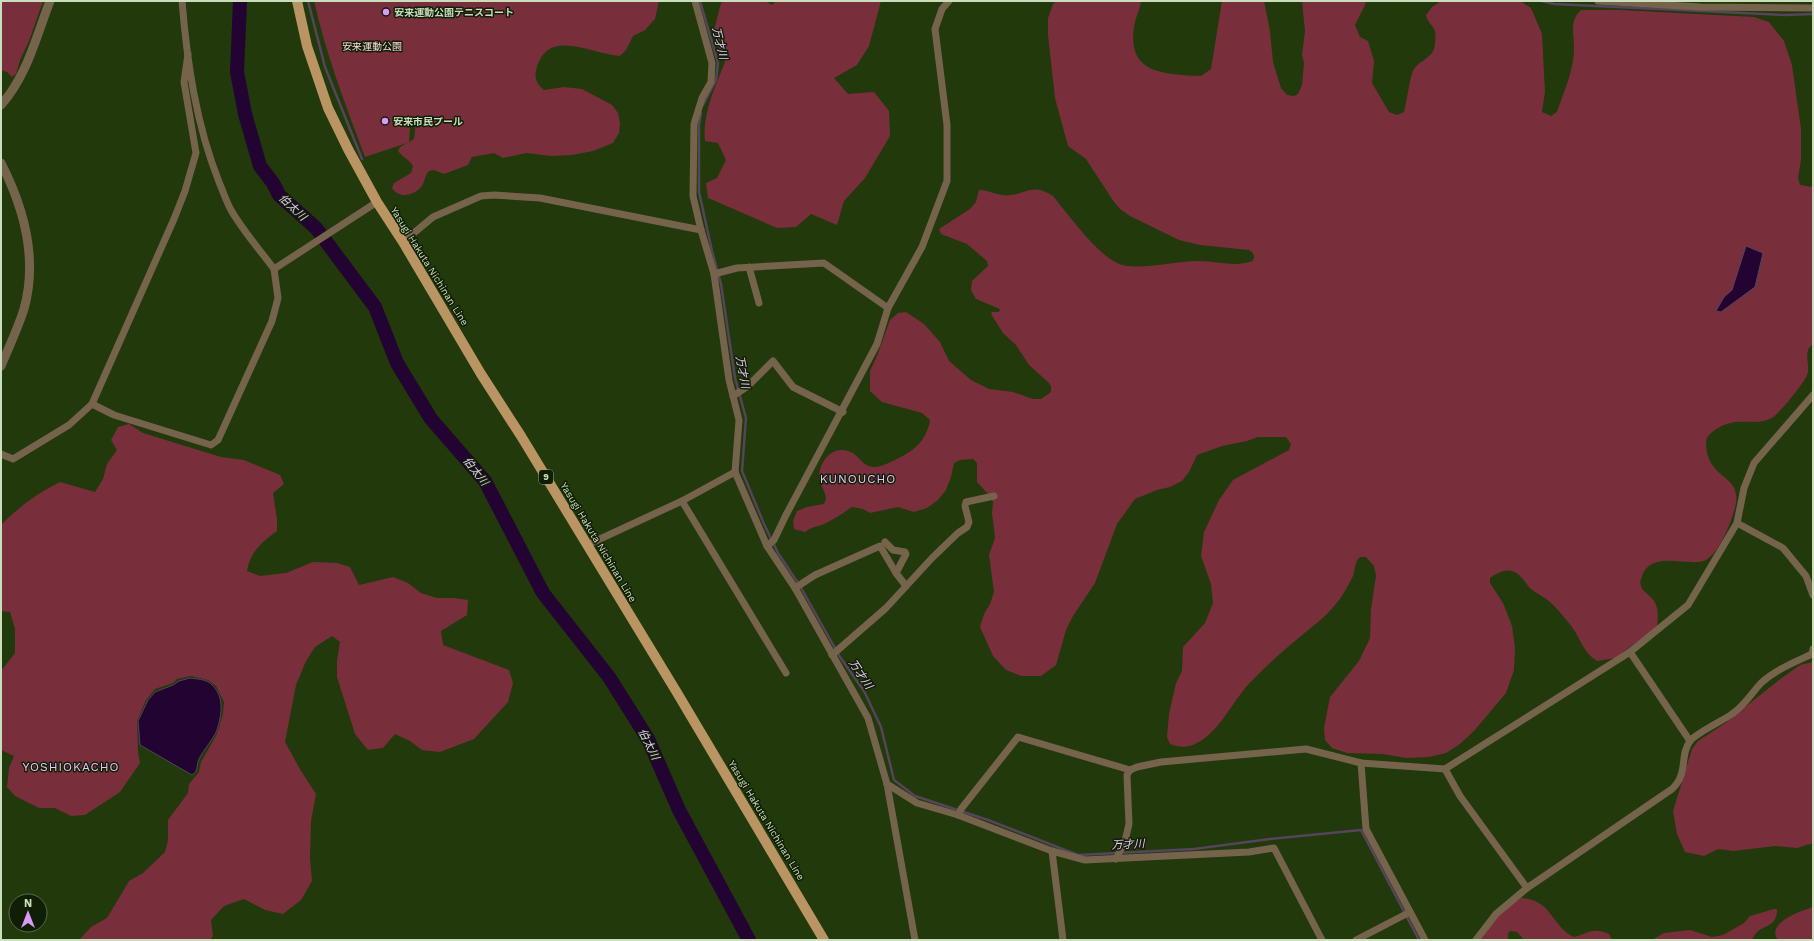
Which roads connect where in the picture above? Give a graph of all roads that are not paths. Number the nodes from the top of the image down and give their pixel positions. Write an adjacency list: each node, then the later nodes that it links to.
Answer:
1 (50, 1): 9 (street)
2 (182, 1): 8 (street)
3 (297, 1): 11 (main road, Yasugi Hakuta Nichinan Line / 9)
4 (695, 1): 12 (street)
5 (949, 1): 18 (street)
6 (1598, 1): 7 (street)
7 (1813, 8)
8 (188, 54): 14 (street); 23 (street)
9 (1, 105)
10 (1, 163): 19 (street)
11 (377, 202): 13 (main road, Yasugi Hakuta Nichinan Line / 9); 14 (street)
12 (701, 230): 13 (street); 16 (street)
13 (403, 242): 32 (main road, Yasugi Hakuta Nichinan Line / 9)
14 (277, 267): 23 (street)
15 (749, 267): 16 (street); 17 (street); 18 (street)
16 (714, 274): 21 (street)
17 (759, 303)
18 (888, 308): 24 (street)
19 (4, 351): 20 (street)
20 (1, 366)
21 (738, 393): 24 (street); 26 (street)
22 (1813, 395): 29 (street)
23 (92, 404): 25 (street)
24 (843, 412): 31 (street)
25 (1, 454)
26 (735, 472): 28 (street); 31 (street)
27 (994, 496): 35 (street)
28 (682, 501): 32 (street); 40 (street)
29 (1737, 523): 36 (street); 39 (street)
30 (885, 542): 33 (street)
31 (771, 543): 34 (street)
32 (586, 545): 51 (main road, Yasugi Hakuta Nichinan Line / 9)
33 (896, 573): 34 (street); 35 (street)
34 (798, 585): 38 (street)
35 (906, 586): 38 (street)
36 (1813, 595)
37 (1813, 649): 41 (street)
38 (835, 652): 45 (street)
39 (1630, 652): 41 (street); 43 (street)
40 (786, 673)
41 (1690, 741): 49 (street)
42 (1361, 763): 43 (street); 44 (street); 50 (street)
43 (1445, 769): 49 (street)
44 (1130, 770): 46 (street); 48 (street)
45 (887, 784): 46 (street); 52 (street)
46 (960, 812): 47 (street)
47 (1052, 851): 48 (street); 53 (street)
48 (1118, 855): 54 (street)
49 (1527, 888): 57 (street)
50 (1406, 913): 55 (street); 56 (street)
51 (824, 940)
52 (915, 940)
53 (1063, 940)
54 (1322, 940)
55 (1356, 940)
56 (1425, 940)
57 (1476, 940)

